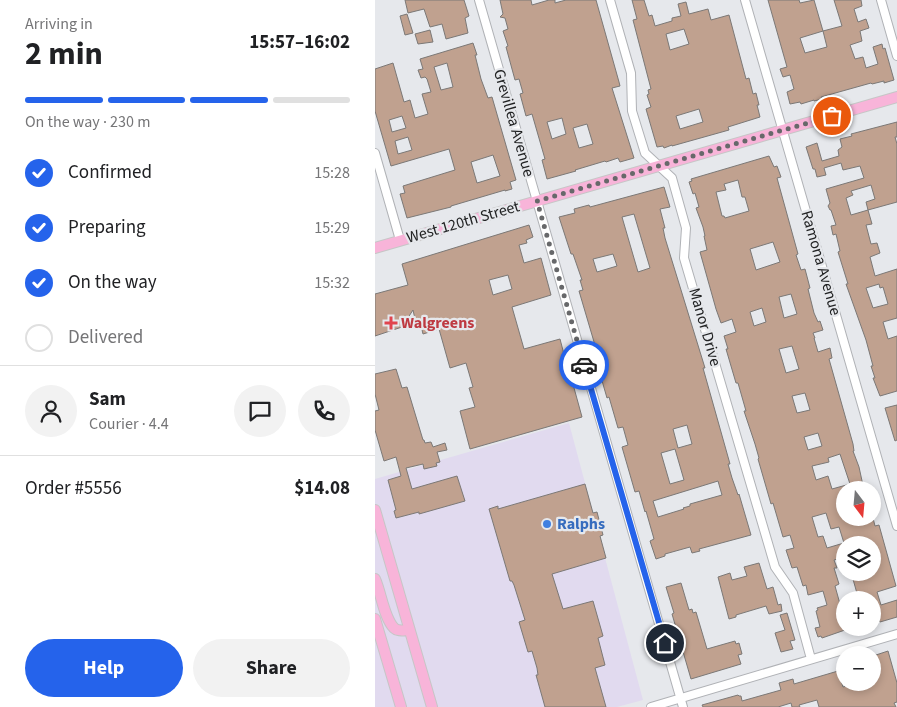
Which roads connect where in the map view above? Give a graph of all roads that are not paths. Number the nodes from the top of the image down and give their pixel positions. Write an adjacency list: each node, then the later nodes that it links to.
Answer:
1 (479, 0): 10 (street, Grevillea Avenue)
2 (610, 0): 9 (street, Manor Drive)
3 (745, 0): 7 (street, Ramona Avenue)
4 (881, 0): 5 (street)
5 (897, 56)
6 (897, 97): 7 (main road, West 120th Street)
7 (783, 131): 9 (main road, West 120th Street); 14 (street, Ramona Avenue)
8 (375, 153): 11 (street)
9 (660, 165): 10 (main road, West 120th Street); 19 (street, Manor Drive)
10 (537, 201): 11 (main road, West 120th Street); 20 (street, Grevillea Avenue)
11 (400, 240): 12 (main road, West 120th Street)
12 (375, 248)
13 (375, 512): 17 (main road)
14 (897, 526)
15 (375, 578): 17 (main road)
16 (375, 619): 21 (main road)
17 (409, 630): 22 (main road)
18 (897, 634): 19 (street)
19 (811, 659): 20 (street)
20 (682, 703): 23 (street)
21 (401, 707)
22 (432, 707)
23 (651, 707)

